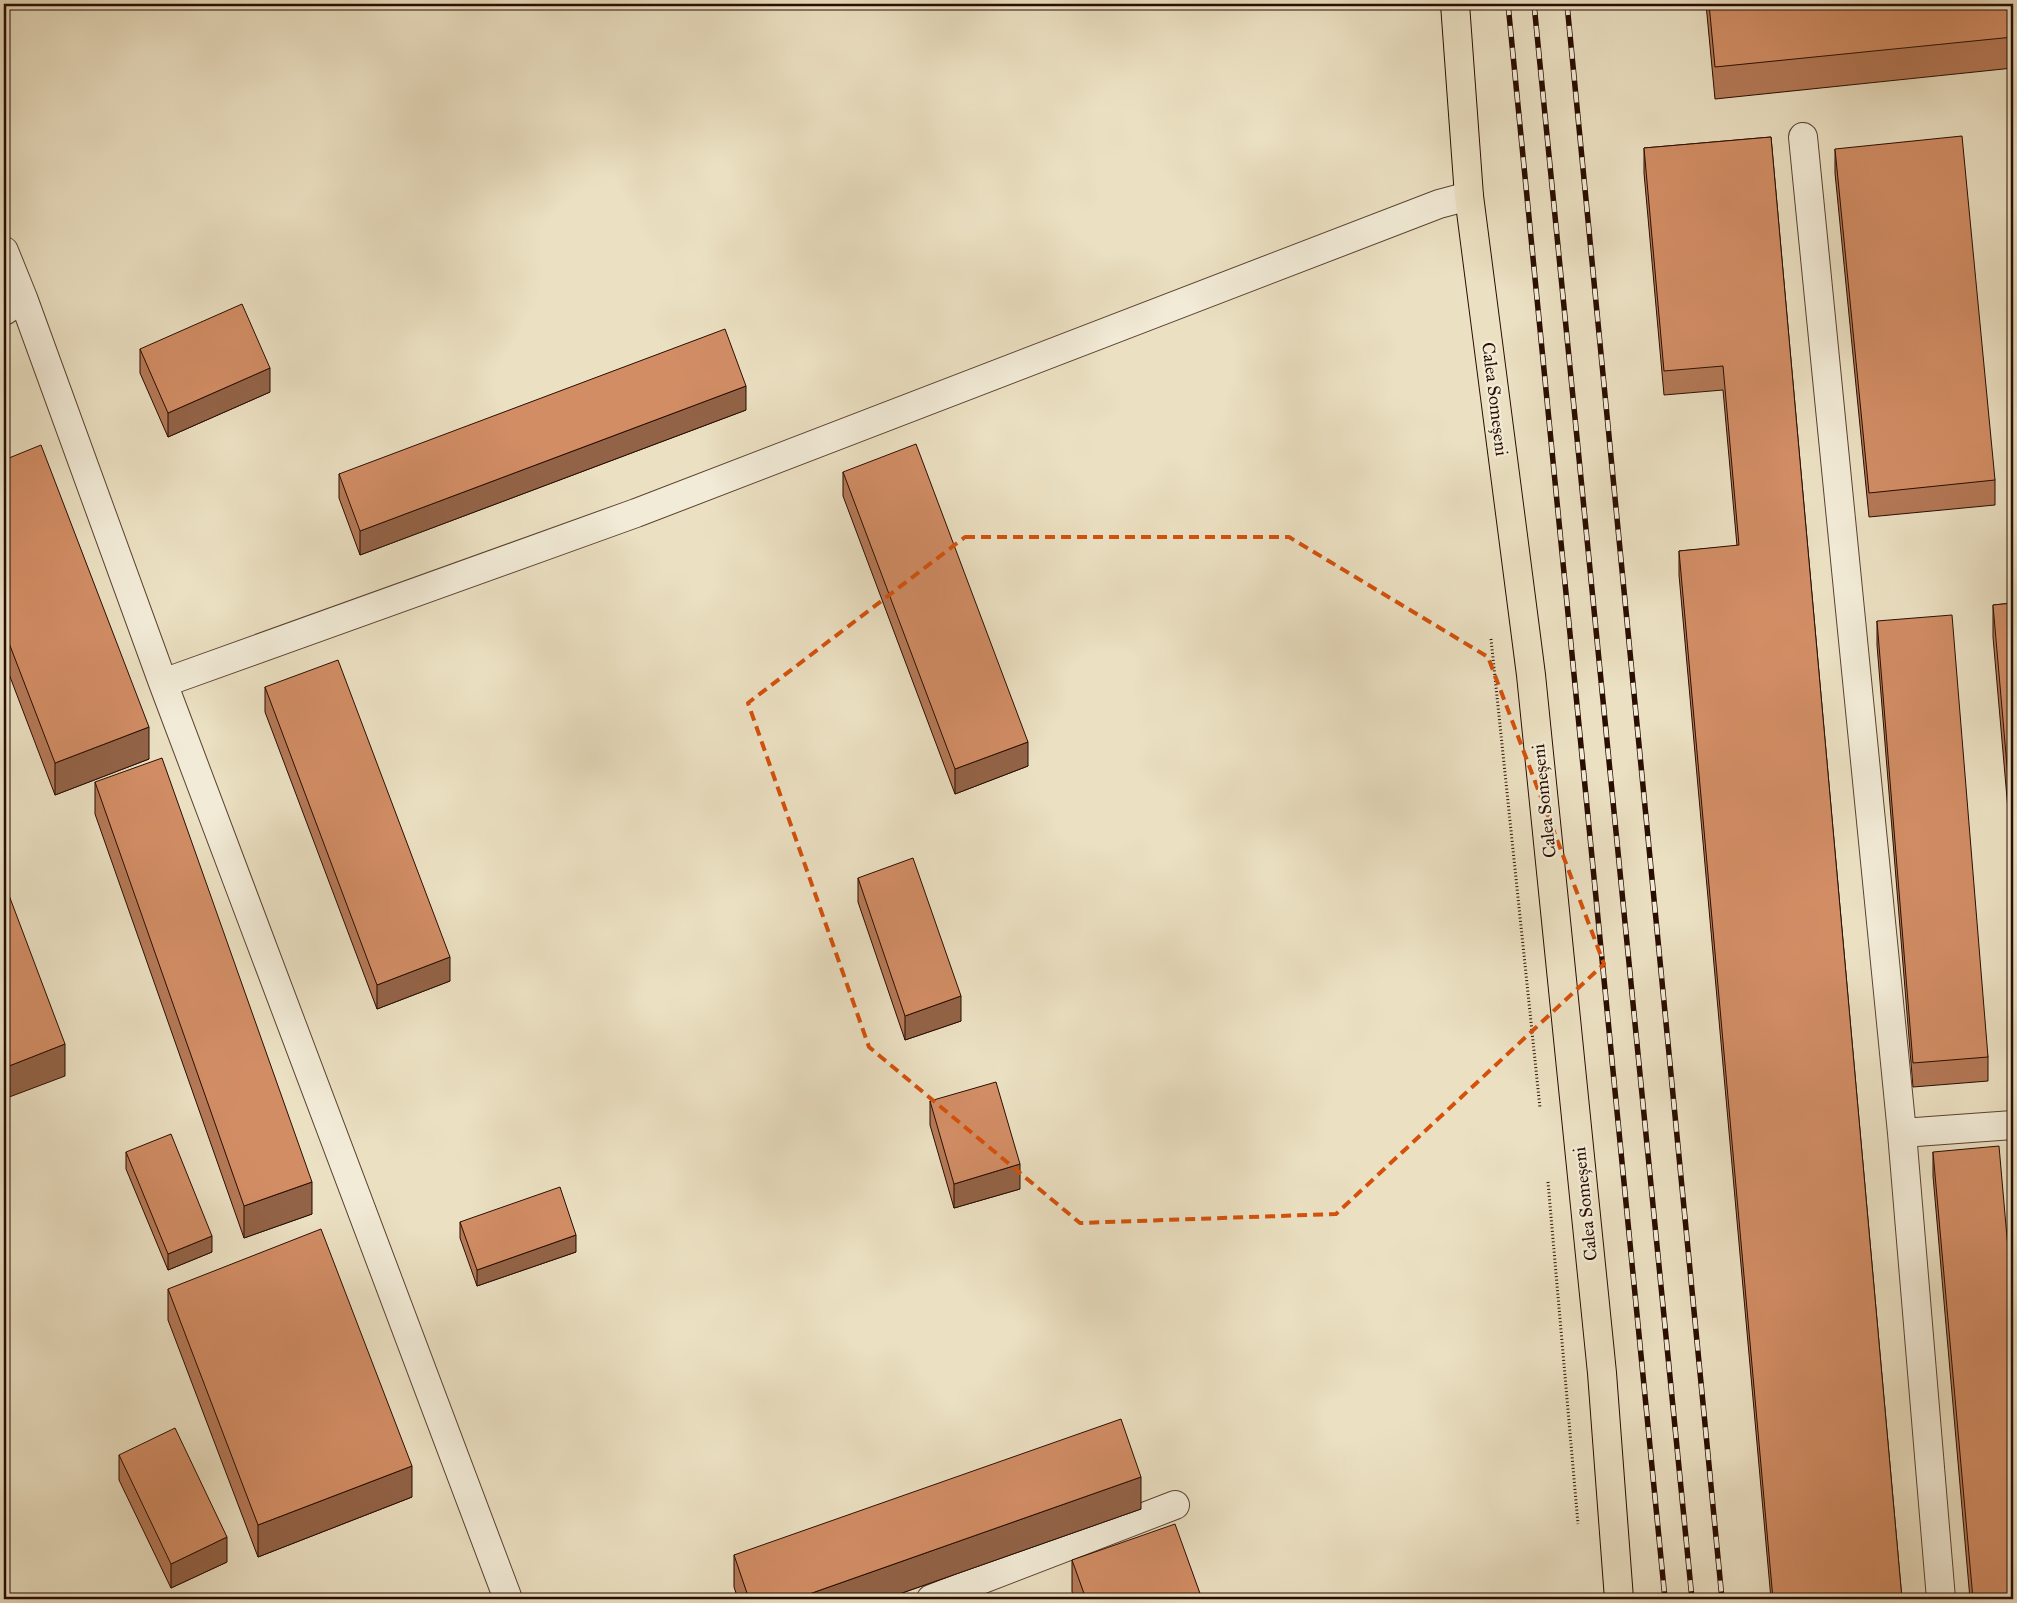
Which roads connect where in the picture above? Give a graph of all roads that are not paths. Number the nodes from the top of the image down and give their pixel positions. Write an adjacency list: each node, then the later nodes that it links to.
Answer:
1 (1455, 4): 3 (main road, Calea Someșeni)
2 (1803, 137): 8 (street)
3 (1469, 196): 6 (street); 13 (main road, Calea Someșeni)
4 (4, 252): 5 (street)
5 (14, 304): 6 (street)
6 (163, 683): 11 (street)
7 (2013, 1125): 8 (street)
8 (1902, 1133): 14 (street)
9 (1175, 1506): 10 (street)
10 (961, 1594): 12 (street)
11 (508, 1599)
12 (931, 1599)
13 (1620, 1599)
14 (1941, 1599)

